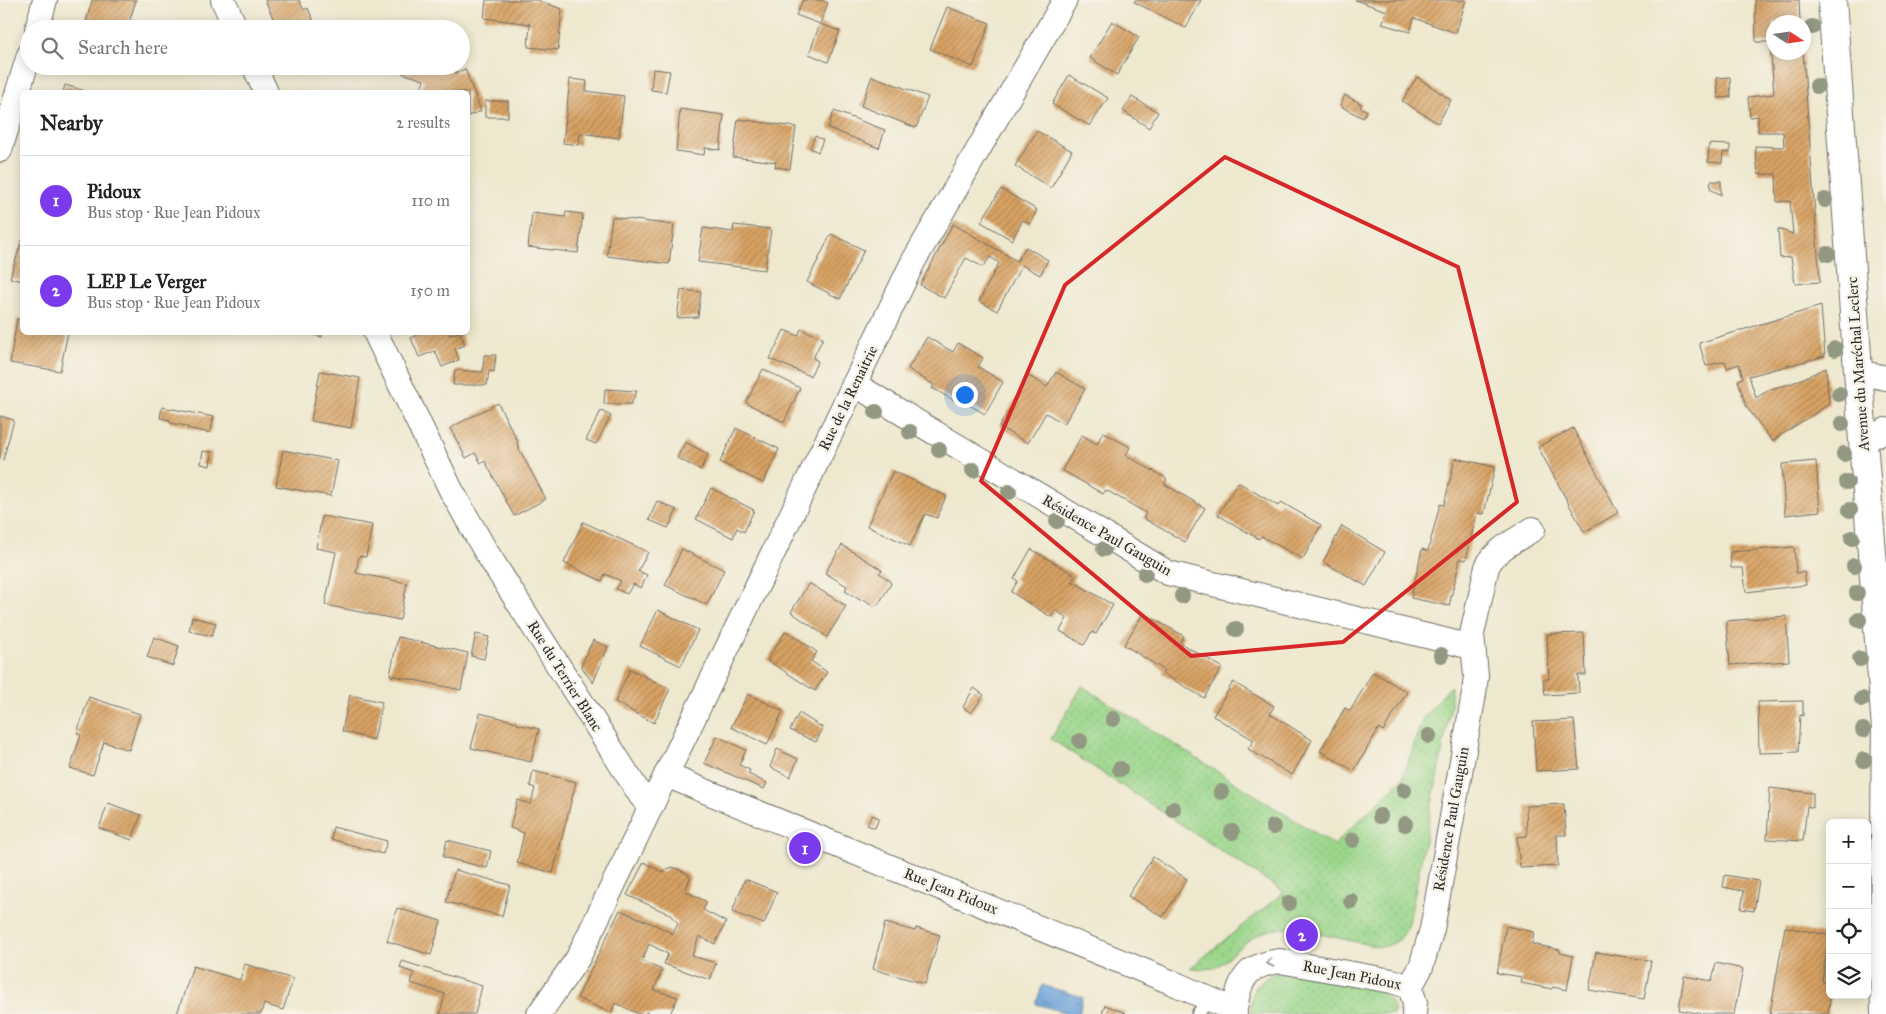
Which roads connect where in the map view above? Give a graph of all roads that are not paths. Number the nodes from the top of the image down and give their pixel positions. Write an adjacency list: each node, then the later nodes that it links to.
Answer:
1 (46, 0): 5 (street)
2 (223, 0): 6 (street)
3 (1065, 0): 14 (street, Rue de la Renaitrie)
4 (1832, 0): 12 (main road, Avenue du Maréchal Leclerc)
5 (40, 20)
6 (232, 20)
7 (23, 75): 10 (street)
8 (258, 75): 9 (street)
9 (265, 90)
10 (0, 150)
11 (376, 335): 20 (street, Rue du Terrier Blanc)
12 (1858, 372): 13 (street); 15 (main road, Avenue du Maréchal Leclerc)
13 (1886, 378)
14 (854, 384): 17 (street, Résidence Paul Gauguin); 19 (street, Rue de la Renaitrie)
15 (1874, 435): 18 (main road, Avenue du Maréchal Leclerc)
16 (1533, 529): 17 (street, Résidence Paul Gauguin)
17 (1472, 647): 21 (street, Résidence Paul Gauguin)
18 (1885, 715): 26 (street)
19 (666, 775): 20 (street, Rue de la Renaitrie); 22 (street, Rue Jean Pidoux)
20 (650, 806): 24 (street)
21 (1410, 987): 23 (street, Rue Jean Pidoux, one-way to 23); 25 (street, Rue Jean Pidoux)
22 (1203, 1006): 23 (street, Rue Jean Pidoux)
23 (1234, 1012)
24 (539, 1014)
25 (1414, 1014)
26 (1883, 1014)

